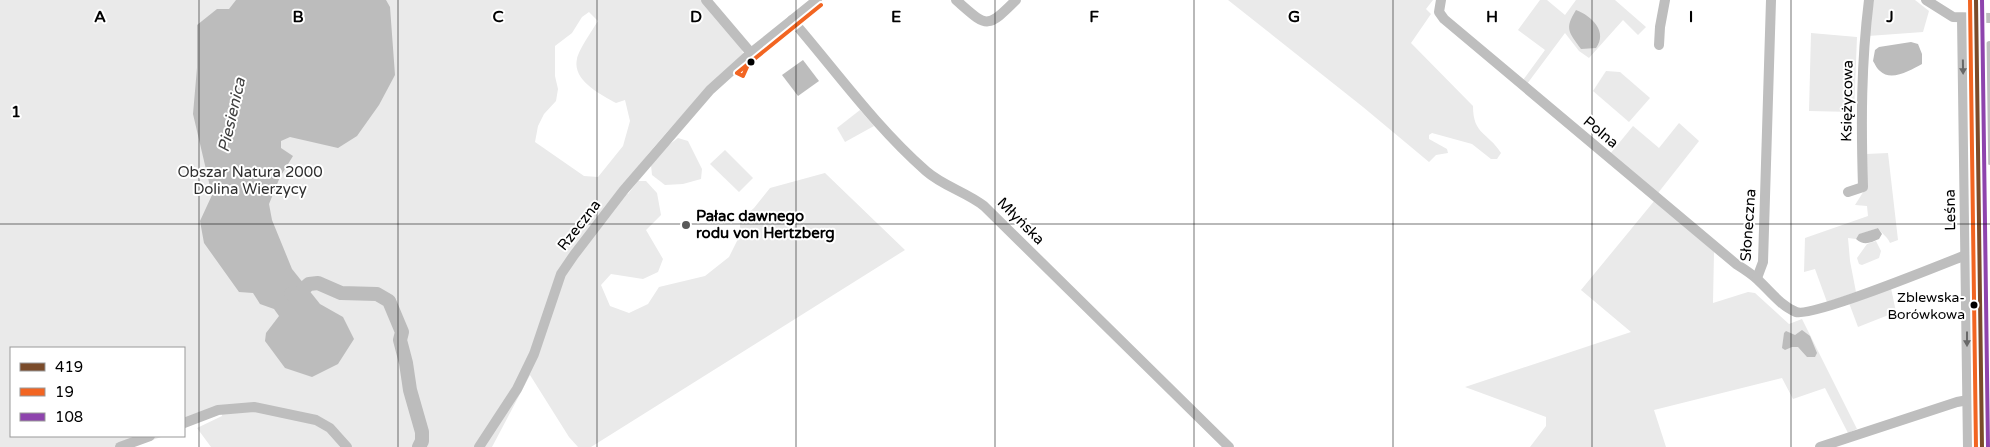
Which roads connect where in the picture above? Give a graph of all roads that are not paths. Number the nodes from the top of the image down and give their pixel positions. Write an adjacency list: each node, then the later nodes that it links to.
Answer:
1 (706, 0): 17 (street)
2 (817, 0): 14 (street, Rzeczna)
3 (956, 0): 4 (street)
4 (1016, 0)
5 (1442, 0): 22 (street, Polna)
6 (1665, 0): 15 (street)
7 (1771, 0): 22 (street, Słoneczna)
8 (1869, 0): 20 (street, Księżycowa)
9 (1926, 0): 11 (street)
10 (1976, 0): 12 (main road)
11 (1962, 18): 12 (street); 21 (street, Leśna, one-way to 21)
12 (1976, 18): 13 (street); 23 (main road)
13 (1990, 18)
14 (792, 20): 17 (street, Rzeczna); 30 (street, Młyńska)
15 (1659, 45)
16 (1990, 46): 18 (street)
17 (751, 53): 29 (street, Rzeczna)
18 (1990, 127): 19 (street)
19 (1990, 160)
20 (1848, 192)
21 (1966, 255): 22 (street, Słoneczna); 24 (street, Leśna, one-way to 24)
22 (1757, 278)
23 (1986, 380): 33 (main road)
24 (1968, 400): 31 (street); 32 (street, Leśna)
25 (185, 423): 28 (street)
26 (147, 437): 27 (street)
27 (120, 447)
28 (347, 447)
29 (479, 447)
30 (1229, 447)
31 (1820, 447)
32 (1968, 447)
33 (1982, 447)

